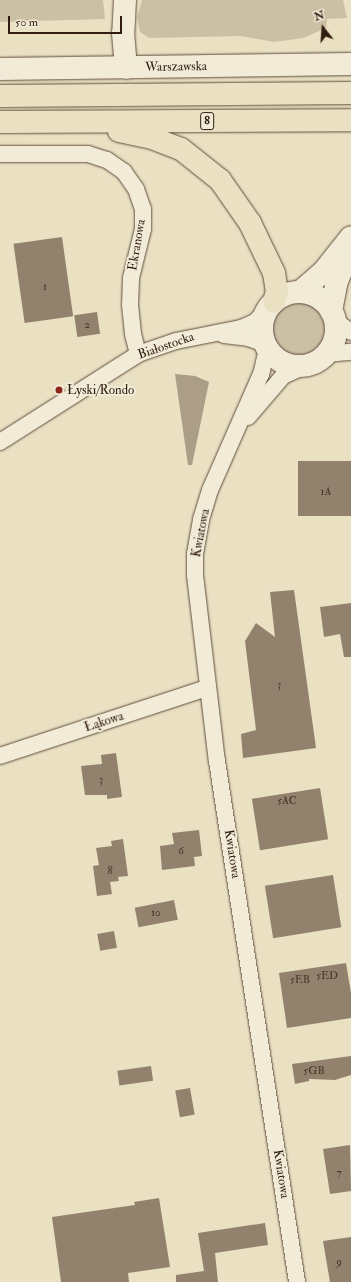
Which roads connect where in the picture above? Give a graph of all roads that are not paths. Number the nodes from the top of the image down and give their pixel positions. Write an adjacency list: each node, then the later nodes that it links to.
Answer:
1 (125, 0): 3 (street)
2 (351, 64): 3 (street, Warszawska)
3 (126, 68): 4 (street, Warszawska)
4 (0, 69)
5 (351, 93): 6 (highway, 8)
6 (0, 96)
7 (351, 120): 9 (highway, 8)
8 (0, 122): 9 (highway, 8)
9 (62, 122): 14 (highway)
10 (0, 154): 19 (street, Ekranowa)
11 (351, 238): 13 (street)
12 (351, 247): 15 (street)
13 (300, 292): 14 (street); 15 (street)
14 (270, 306): 16 (street, Białostocka); 17 (street)
15 (339, 321): 20 (street)
16 (212, 333): 17 (street, Białostocka); 19 (street, Białostocka)
17 (266, 346): 20 (street); 21 (street, Kwiatowa)
18 (351, 352): 20 (street)
19 (138, 354): 22 (street, Białostocka)
20 (318, 359): 21 (street, Kwiatowa)
21 (237, 431): 23 (street, Kwiatowa)
22 (0, 442)
23 (207, 688): 24 (street, Łąkowa); 25 (street, Kwiatowa)
24 (0, 756)
25 (297, 1282)

